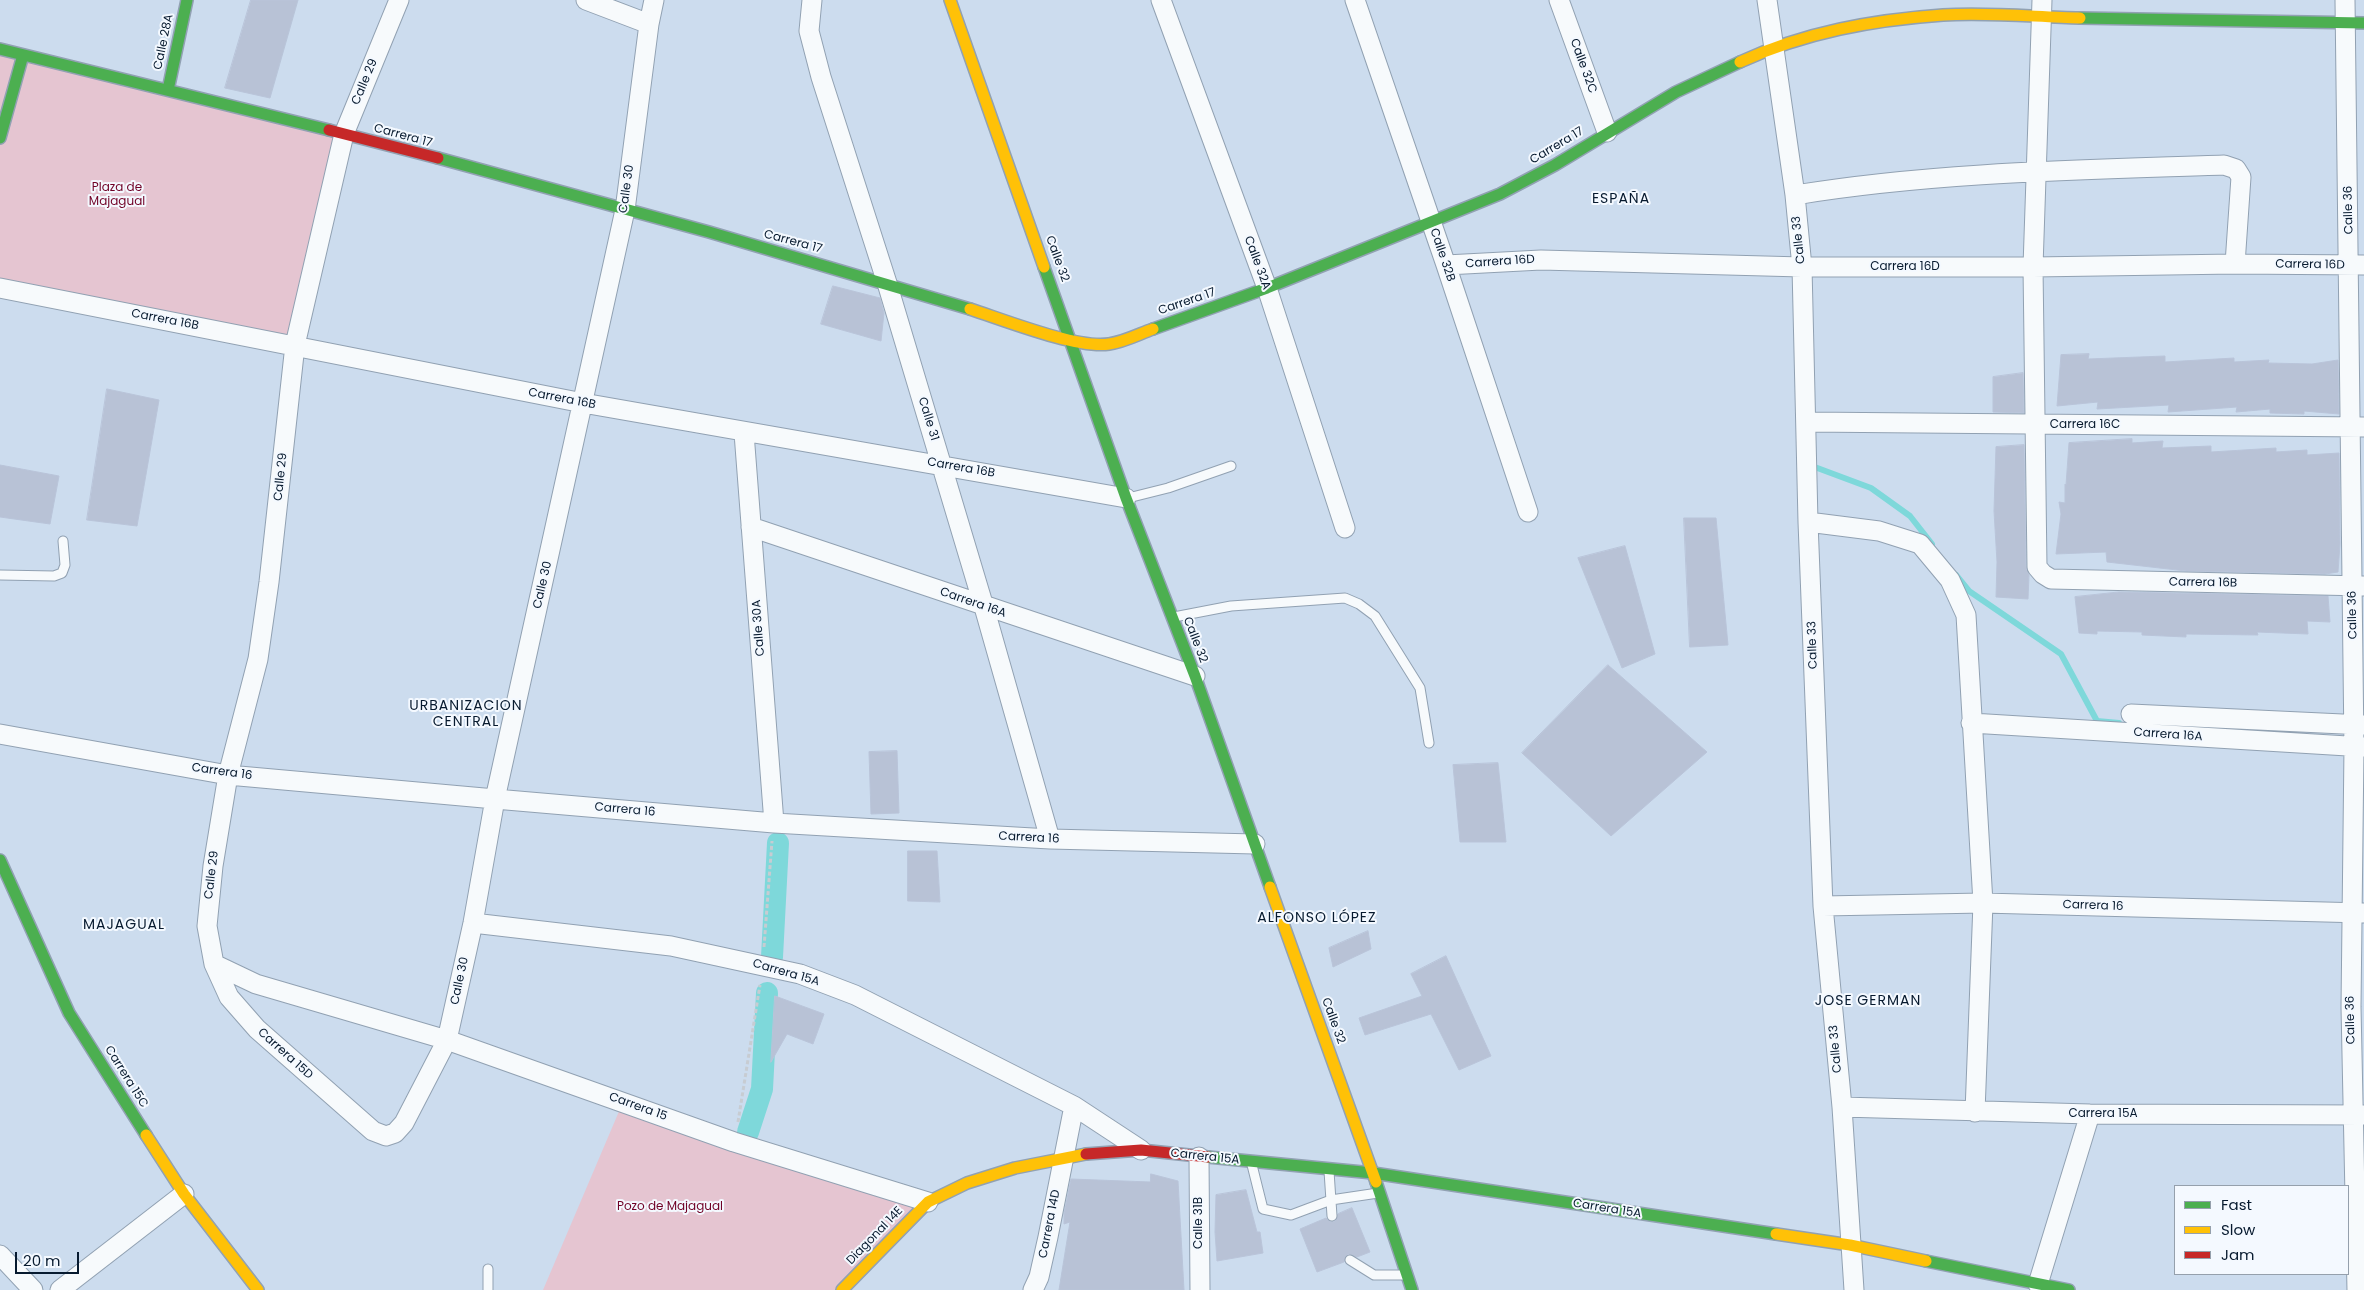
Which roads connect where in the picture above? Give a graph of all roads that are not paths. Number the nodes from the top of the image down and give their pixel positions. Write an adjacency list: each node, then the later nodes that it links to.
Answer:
1 (187, 0): 18 (street, Calle 28A)
2 (399, 0): 20 (street, Calle 29)
3 (586, 0): 14 (street)
4 (654, 0): 14 (street, Calle 30)
5 (812, 0): 31 (street, Calle 31)
6 (950, 0): 34 (street, Calle 32)
7 (1162, 0): 33 (street, Calle 32A)
8 (1355, 0): 25 (street, Calle 32B)
9 (1559, 0): 19 (street, Calle 32C)
10 (1767, 0): 15 (street, Calle 33)
11 (2345, 0): 13 (street, Calle 36)
12 (2042, 8): 13 (street, Carrera 17); 15 (street, Carrera 17); 22 (street)
13 (2355, 23): 27 (street, Calle 36)
14 (649, 24): 24 (street, Calle 30)
15 (1775, 46): 19 (street, Carrera 17); 23 (street, Calle 33)
16 (0, 48): 17 (street, Carrera 17)
17 (23, 55): 18 (street, Carrera 17); 21 (street)
18 (168, 90): 20 (street, Carrera 17)
19 (1607, 132): 25 (street, Carrera 17)
20 (344, 134): 24 (street, Carrera 17); 35 (street, Calle 29)
21 (0, 138)
22 (2036, 171): 23 (street); 26 (street); 30 (street)
23 (1795, 195): 29 (street, Calle 33)
24 (625, 210): 31 (street, Carrera 17); 36 (street, Calle 30)
25 (1431, 223): 28 (street, Calle 32B); 33 (street, Carrera 17)
26 (2235, 264): 27 (street, Carrera 16D); 30 (street, Carrera 16D)
27 (2357, 265): 39 (street, Calle 36)
28 (1446, 266): 29 (street, Carrera 16D); 44 (street, Calle 32B)
29 (1802, 267): 30 (street, Carrera 16D); 37 (street, Calle 33)
30 (2033, 267): 38 (street)
31 (887, 283): 34 (street, Carrera 17); 41 (street, Calle 31)
32 (0, 288): 35 (street, Carrera 16B)
33 (1267, 288): 34 (street, Carrera 17); 47 (street, Calle 32A)
34 (1072, 341): 43 (street, Calle 32)
35 (295, 345): 36 (street, Carrera 16B); 60 (street, Calle 29)
36 (583, 403): 40 (street, Carrera 16B); 61 (street, Calle 30)
37 (1807, 422): 38 (street, Carrera 16C); 45 (street, Calle 33)
38 (2036, 425): 39 (street, Carrera 16C); 50 (street, Carrera 16B)
39 (2357, 427): 50 (street, Calle 36)
40 (744, 433): 41 (street, Carrera 16B); 46 (street, Calle 30A)
41 (941, 464): 43 (street, Carrera 16B); 51 (street, Calle 31)
42 (1231, 466): 43 (lane)
43 (1126, 498): 52 (street, Calle 32)
44 (1528, 512)
45 (1808, 522): 55 (street); 67 (street, Calle 33)
46 (751, 526): 51 (street, Carrera 16A); 62 (street, Calle 30A)
47 (1345, 528)
48 (63, 541): 49 (lane)
49 (0, 575)
50 (2358, 586): 56 (street, Calle 36)
51 (984, 607): 53 (street, Carrera 16A); 63 (street, Calle 31)
52 (1172, 618): 53 (street, Calle 32); 58 (lane)
53 (1195, 676): 64 (street, Calle 32)
54 (2131, 714): 56 (street)
55 (1971, 723): 59 (street, Carrera 16A); 66 (street)
56 (2359, 725): 59 (street, Calle 36)
57 (0, 734): 60 (street, Carrera 16)
58 (1429, 743)
59 (2359, 747): 68 (street, Calle 36)
60 (228, 775): 61 (street, Carrera 16); 70 (street, Calle 29)
61 (495, 799): 62 (street, Carrera 16); 69 (street, Calle 30)
62 (774, 823): 63 (street, Carrera 16)
63 (1050, 839): 64 (street, Carrera 16)
64 (1255, 844): 84 (street, Calle 32)
65 (0, 860): 86 (street, Carrera 15C)
66 (1983, 903): 67 (street, Carrera 16); 68 (street, Carrera 16); 75 (street)
67 (1823, 906): 74 (street, Calle 33)
68 (2358, 914): 71 (street, Calle 36)
69 (473, 924): 72 (street, Calle 30); 73 (street, Carrera 15A)
70 (214, 964): 72 (street, Carrera 15); 78 (street, Carrera 15D)
71 (2357, 1007): 77 (street, Calle 36)
72 (447, 1040): 78 (street, Calle 30); 88 (street, Carrera 15)
73 (1074, 1106): 79 (street, Carrera 15A); 80 (street)
74 (1842, 1107): 75 (street, Carrera 15A); 90 (street, Calle 33)
75 (1975, 1112): 76 (street, Carrera 15A)
76 (2090, 1114): 77 (street, Carrera 15A); 95 (street)
77 (2358, 1115): 106 (street, Calle 36)
78 (373, 1131)
79 (1141, 1150): 80 (street, Carrera 15A); 81 (street, Carrera 15A)
80 (1063, 1157): 88 (street); 101 (street, Carrera 14D)
81 (1199, 1157): 82 (street, Carrera 15A); 102 (street, Calle 31B)
82 (1252, 1162): 83 (street, Carrera 15A); 87 (lane)
83 (1329, 1170): 84 (street, Carrera 15A); 87 (lane)
84 (1373, 1173): 85 (street, Calle 32); 90 (street, Carrera 15A)
85 (1379, 1192): 87 (lane); 94 (street, Calle 32)
86 (184, 1194): 97 (street); 98 (street, Carrera 15C)
87 (1331, 1200): 89 (lane)
88 (928, 1202): 100 (street, Diagonal 14E)
89 (1332, 1216)
90 (1850, 1245): 95 (street, Carrera 15A); 104 (street, Calle 33)
91 (0, 1255): 96 (street)
92 (1350, 1260): 94 (lane)
93 (488, 1269): 99 (lane)
94 (1407, 1275): 103 (street, Calle 32)
95 (2038, 1284): 105 (street, Carrera 15A)
96 (33, 1290)
97 (60, 1290)
98 (258, 1290)
99 (488, 1290)
100 (842, 1290)
101 (1034, 1290)
102 (1200, 1290)
103 (1412, 1290)
104 (1854, 1290)
105 (2069, 1290)
106 (2357, 1290)

